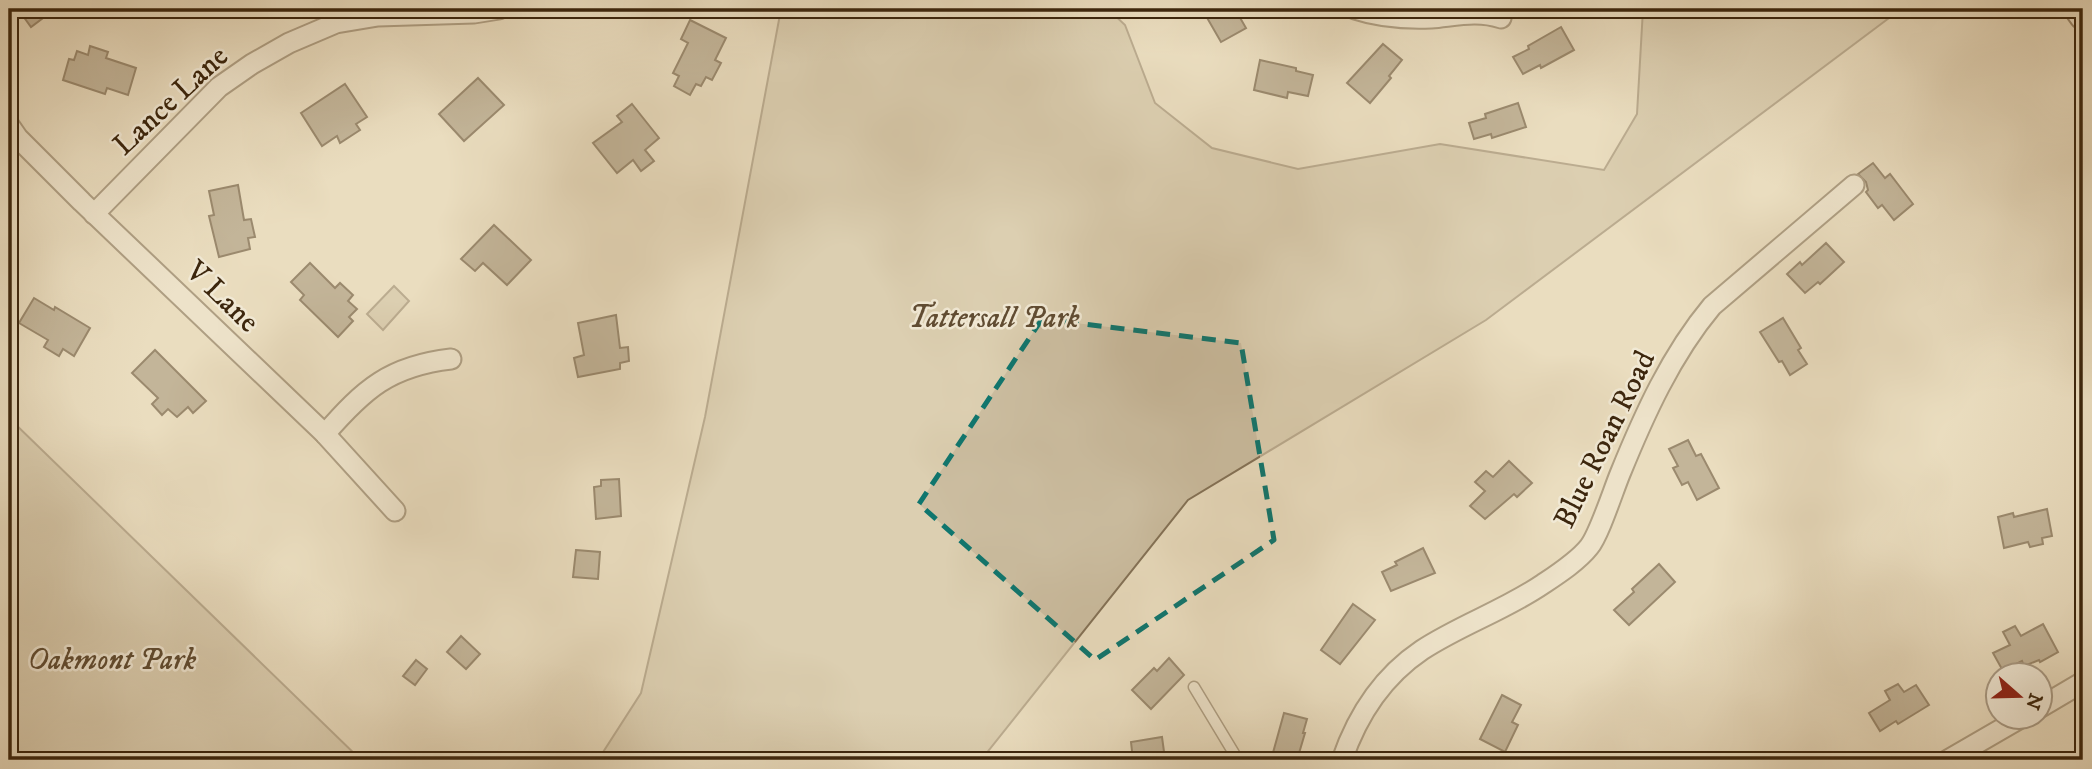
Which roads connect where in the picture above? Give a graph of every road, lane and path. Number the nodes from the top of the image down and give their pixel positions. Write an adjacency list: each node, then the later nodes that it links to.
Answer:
1 (499, 9): 8 (street, Lance Lane)
2 (1355, 9): 5 (street)
3 (2078, 9): 4 (street)
4 (2083, 16)
5 (1501, 18)
6 (9, 125): 8 (street, V Lane)
7 (1854, 184): 18 (street, Blue Roan Road)
8 (94, 214): 10 (street, V Lane)
9 (451, 359): 10 (street)
10 (325, 434): 11 (street, V Lane)
11 (395, 511)
12 (2083, 682): 14 (street)
13 (1194, 687): 17 (lane)
14 (2054, 699)
15 (2002, 730): 16 (street)
16 (1955, 759)
17 (1238, 760)
18 (1342, 760)

